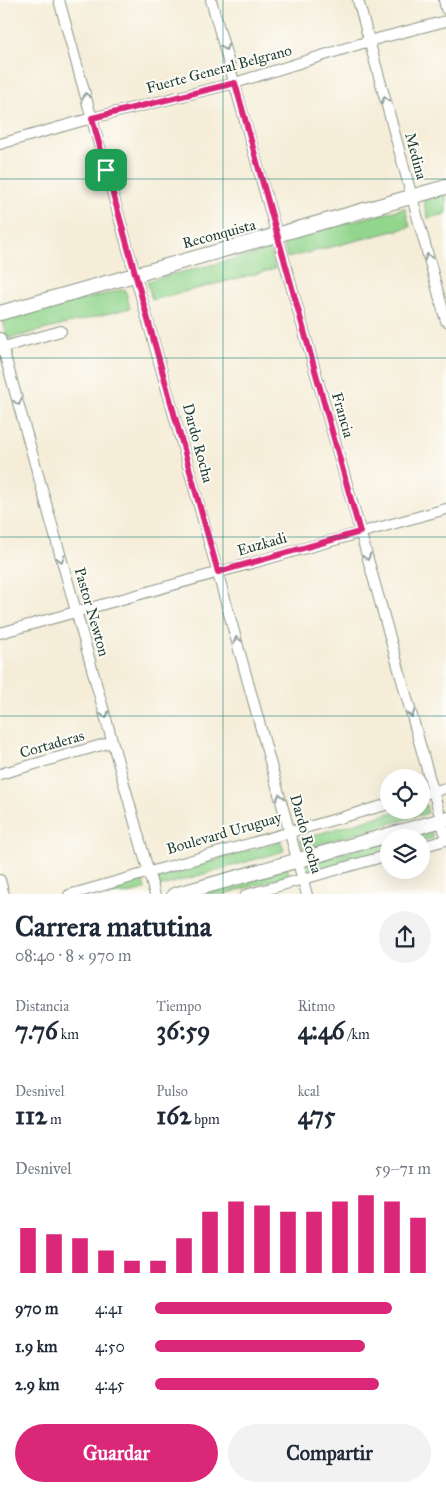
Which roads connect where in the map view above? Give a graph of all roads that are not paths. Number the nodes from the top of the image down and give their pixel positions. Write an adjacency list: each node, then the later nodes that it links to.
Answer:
1 (59, 0): 9 (street, Dardo Rocha, one-way to 1)
2 (212, 0): 8 (street, Francia, one-way to 8)
3 (358, 0): 7 (street, Medina)
4 (444, 0): 5 (street)
5 (446, 9)
6 (446, 21): 7 (street, Fuerte General Belgrano)
7 (369, 41): 8 (street, Fuerte General Belgrano); 12 (street, Medina, one-way to 7)
8 (235, 83): 9 (street, Fuerte General Belgrano); 13 (street, Francia)
9 (92, 118): 10 (street, Fuerte General Belgrano); 14 (street, Dardo Rocha)
10 (0, 144)
11 (446, 187): 12 (street, Reconquista)
12 (412, 195): 13 (street, Reconquista); 16 (street, Medina, one-way to 12)
13 (277, 235): 14 (street, Reconquista); 20 (street, Francia)
14 (135, 274): 15 (street, Reconquista); 21 (street, Dardo Rocha)
15 (0, 312)
16 (446, 321)
17 (61, 331): 18 (street)
18 (1, 344): 22 (street, Pastor Newton, one-way to 22)
19 (446, 509): 20 (street, Euzkadi)
20 (360, 532): 21 (street, Euzkadi); 27 (street, Francia, one-way to 27)
21 (218, 572): 22 (street, Euzkadi); 31 (street, Dardo Rocha, one-way to 21)
22 (76, 612): 23 (street, Euzkadi); 24 (street, Pastor Newton, one-way to 24)
23 (0, 633)
24 (112, 742): 25 (street, Cortaderas); 36 (street, Pastor Newton)
25 (0, 774)
26 (446, 788): 27 (street)
27 (433, 792): 28 (street); 30 (street, Francia)
28 (430, 793)
29 (380, 806): 31 (street, Boulevard Uruguay)
30 (444, 820): 32 (street, Francia); 35 (street)
31 (290, 831): 35 (street, Dardo Rocha); 36 (street, Boulevard Uruguay)
32 (446, 839): 33 (street)
33 (430, 844)
34 (380, 857): 37 (street)
35 (298, 860): 37 (street, Dardo Rocha); 42 (street)
36 (148, 872): 40 (street, Boulevard Uruguay); 41 (street, Pastor Newton)
37 (303, 878): 43 (street); 44 (street, Dardo Rocha)
38 (0, 880): 39 (street)
39 (4, 894)
40 (69, 894)
41 (155, 894)
42 (174, 894)
43 (246, 894)
44 (307, 894)

